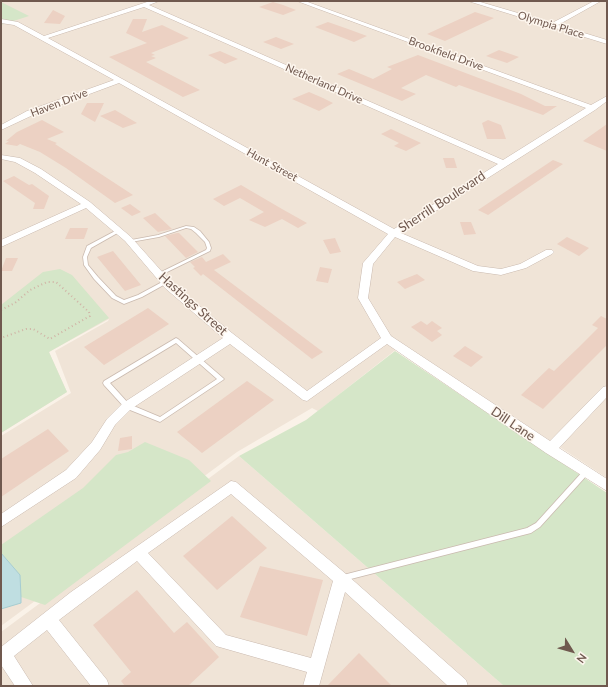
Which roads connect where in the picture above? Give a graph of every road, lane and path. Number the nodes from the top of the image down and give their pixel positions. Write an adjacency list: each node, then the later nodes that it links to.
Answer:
1 (156, 1): 5 (street)
2 (300, 1): 12 (street, Brookfield Drive)
3 (471, 1): 7 (street, Olympia Place)
4 (598, 1): 7 (street)
5 (144, 5): 8 (street); 15 (street, Netherland Drive)
6 (1, 21): 8 (street, Hunt Street)
7 (552, 26): 9 (street, Olympia Place)
8 (43, 38): 10 (street, Hunt Street)
9 (607, 42)
10 (118, 81): 13 (street, Haven Drive); 18 (street, Hunt Street)
11 (607, 98): 12 (street, Sherrill Boulevard)
12 (592, 108): 15 (street, Sherrill Boulevard)
13 (2, 126)
14 (1, 157): 16 (street, Hastings Street)
15 (504, 163): 18 (street, Sherrill Boulevard)
16 (87, 204): 17 (street, Hastings Street); 20 (street)
17 (119, 231): 19 (street, Hastings Street); 22 (lane)
18 (394, 233): 21 (street, Hunt Street); 26 (street, Sherrill Boulevard)
19 (131, 242): 22 (street, Hastings Street); 22 (lane)
20 (1, 244)
21 (549, 252)
22 (162, 278): 25 (street, Hastings Street)
23 (1, 310): 24 (path)
24 (1, 338)
25 (230, 338): 26 (street, Hastings Street); 27 (street)
26 (386, 339): 28 (street, Sherrill Boulevard)
27 (198, 359): 30 (street); 30 (lane); 30 (lane)
28 (418, 362): 31 (street, Dill Lane)
29 (607, 390): 31 (street)
30 (127, 406): 34 (street)
31 (550, 449): 32 (street, Dill Lane)
32 (586, 472): 33 (street, Dill Lane); 36 (lane)
33 (607, 486)
34 (1, 521)
35 (138, 552): 36 (street); 37 (street); 39 (street)
36 (341, 579): 39 (street); 43 (street)
37 (48, 619): 38 (street); 41 (street)
38 (2, 656): 40 (street)
39 (316, 667): 42 (street)
40 (25, 686)
41 (101, 686)
42 (311, 686)
43 (460, 686)

